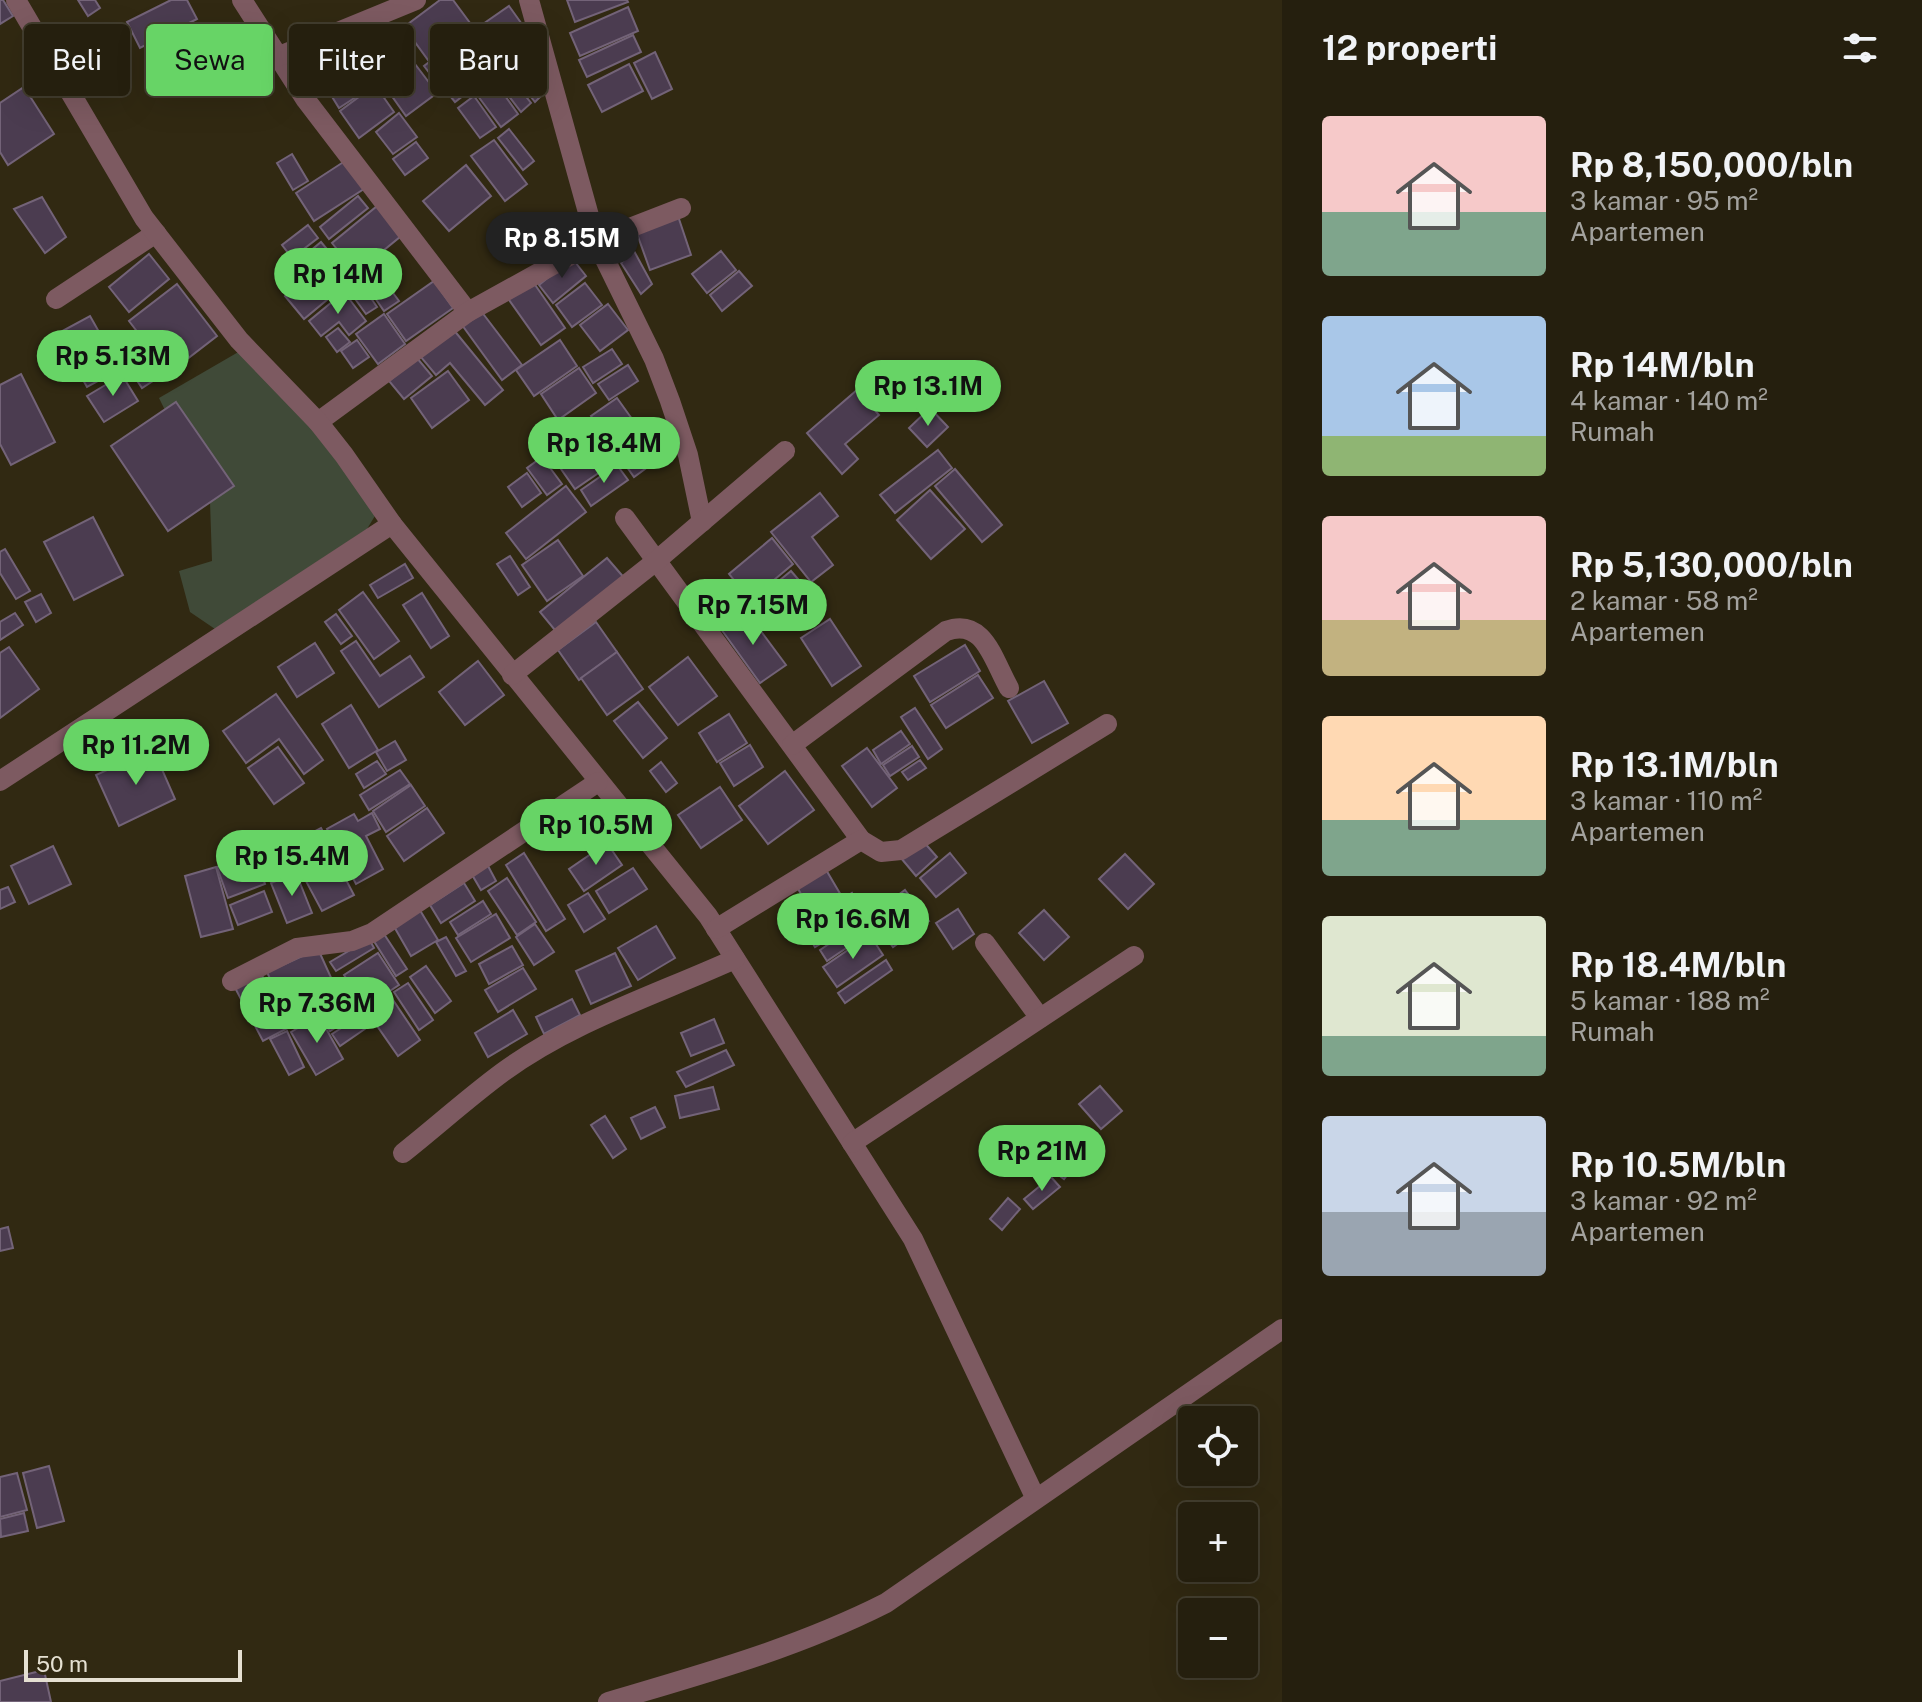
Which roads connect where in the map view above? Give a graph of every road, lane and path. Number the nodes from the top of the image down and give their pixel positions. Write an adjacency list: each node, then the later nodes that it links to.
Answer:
1 (242, 0): 5 (street)
2 (416, 0): 5 (street)
3 (529, 0): 8 (street)
4 (18, 1): 7 (street)
5 (277, 57): 10 (street)
6 (681, 208): 8 (street)
7 (156, 233): 9 (street); 11 (street)
8 (596, 241): 10 (street); 14 (street)
9 (56, 299)
10 (468, 312): 11 (street)
11 (318, 422): 15 (street)
12 (785, 451): 14 (street)
13 (625, 518): 16 (street)
14 (702, 522): 16 (street)
15 (392, 524): 17 (street); 21 (street)
16 (656, 561): 17 (street); 20 (street)
17 (512, 675): 22 (street)
18 (1009, 688): 20 (street)
19 (1107, 724): 23 (street)
20 (792, 745): 23 (street)
21 (0, 781)
22 (598, 782): 24 (street); 28 (street)
23 (861, 840): 24 (street)
24 (716, 929): 27 (street)
25 (985, 943): 29 (street)
26 (1134, 956): 29 (street)
27 (735, 959): 30 (street); 31 (street)
28 (232, 981)
29 (1040, 1018): 30 (street)
30 (852, 1143): 33 (street)
31 (403, 1153)
32 (1282, 1329): 33 (street)
33 (1035, 1497): 34 (street)
34 (635, 1699): 35 (street)
35 (608, 1702)

